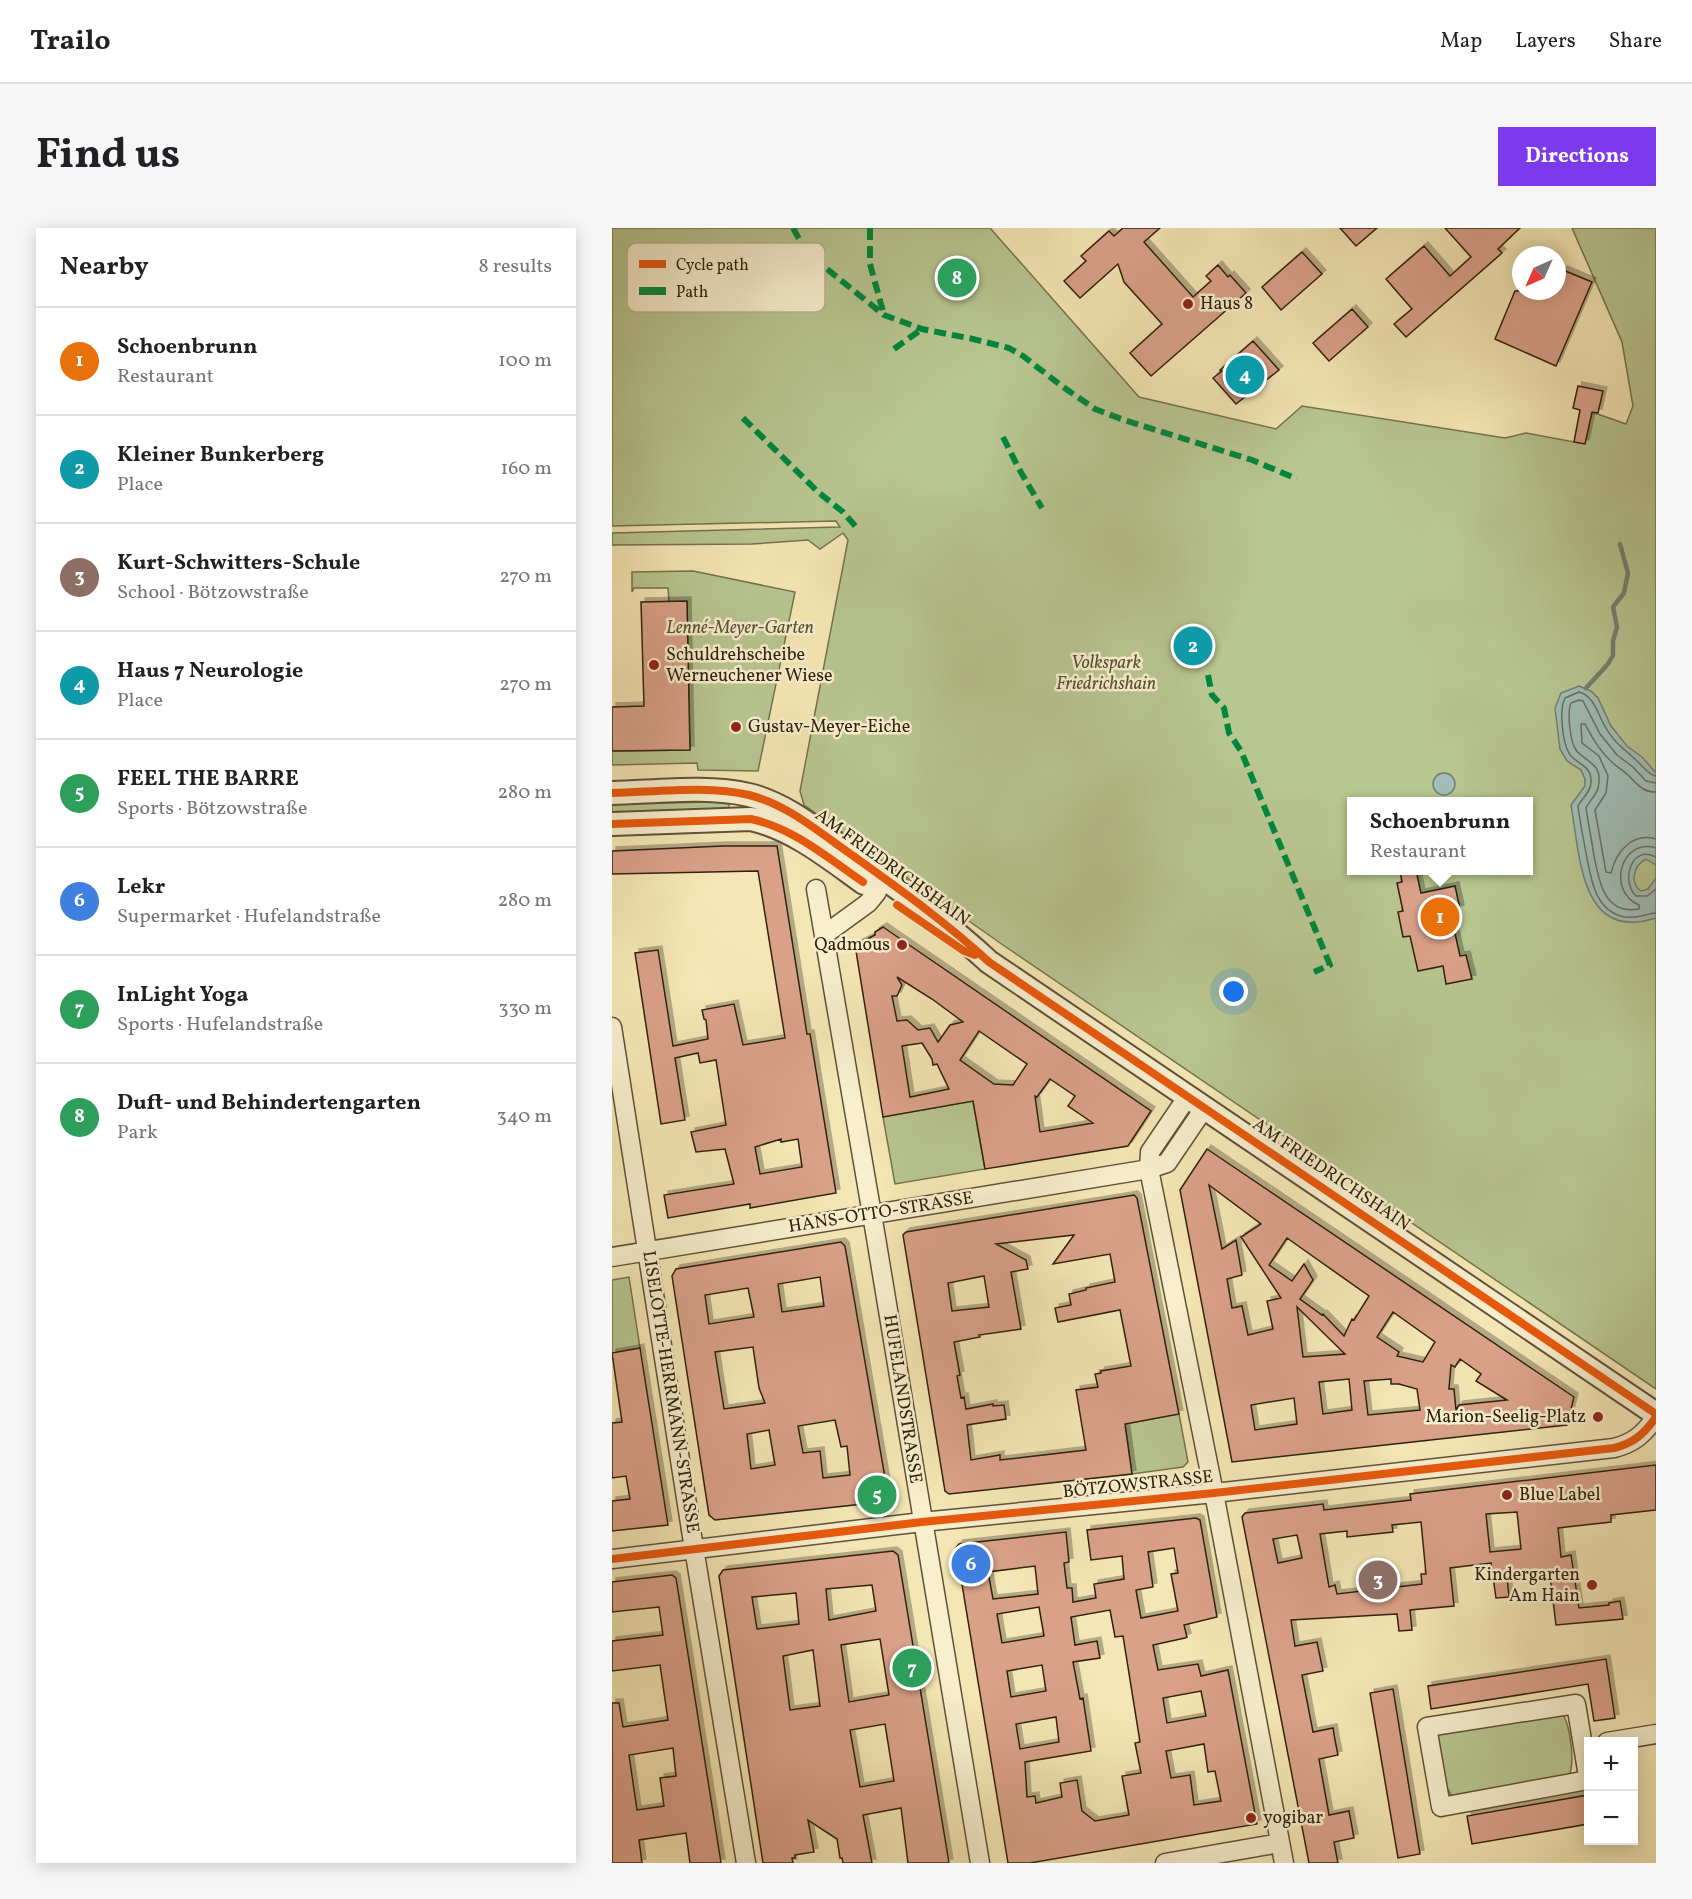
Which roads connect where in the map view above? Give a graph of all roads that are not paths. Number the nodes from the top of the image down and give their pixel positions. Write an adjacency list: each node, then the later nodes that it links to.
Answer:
1 (612, 793): 2 (street)
2 (770, 813): 3 (street); 5 (street, AM FRIEDRICHSHAIN); 7 (street, AM FRIEDRICHSHAIN)
3 (612, 824)
4 (816, 889): 6 (street, HUFELANDSTRASSE)
5 (877, 892): 6 (street); 7 (street, AM FRIEDRICHSHAIN)
6 (824, 935): 11 (street, HUFELANDSTRASSE)
7 (989, 962): 9 (street, AM FRIEDRICHSHAIN)
8 (612, 1027): 12 (street, LISELOTTE-HERRMANN-STRASSE)
9 (1197, 1101): 10 (street); 14 (street, AM FRIEDRICHSHAIN)
10 (1149, 1169): 11 (street, HANS-OTTO-STRASSE); 15 (street)
11 (872, 1214): 12 (street, HANS-OTTO-STRASSE); 16 (street, HUFELANDSTRASSE)
12 (648, 1251): 13 (street, HANS-OTTO-STRASSE); 17 (street, LISELOTTE-HERRMANN-STRASSE)
13 (612, 1257)
14 (1656, 1416): 15 (street, BÖTZOWSTRASSE)
15 (1214, 1493): 16 (street, BÖTZOWSTRASSE); 23 (street)
16 (922, 1522): 17 (street, BÖTZOWSTRASSE); 25 (street, HUFELANDSTRASSE)
17 (694, 1549): 18 (street, BÖTZOWSTRASSE); 24 (street, LISELOTTE-HERRMANN-STRASSE)
18 (612, 1559)
19 (1656, 1734): 21 (street)
20 (1584, 1737): 22 (street)
21 (1638, 1737)
22 (1584, 1779)
23 (1280, 1843): 26 (street); 27 (street)
24 (746, 1863)
25 (980, 1863)
26 (1165, 1863)
27 (1284, 1863)

